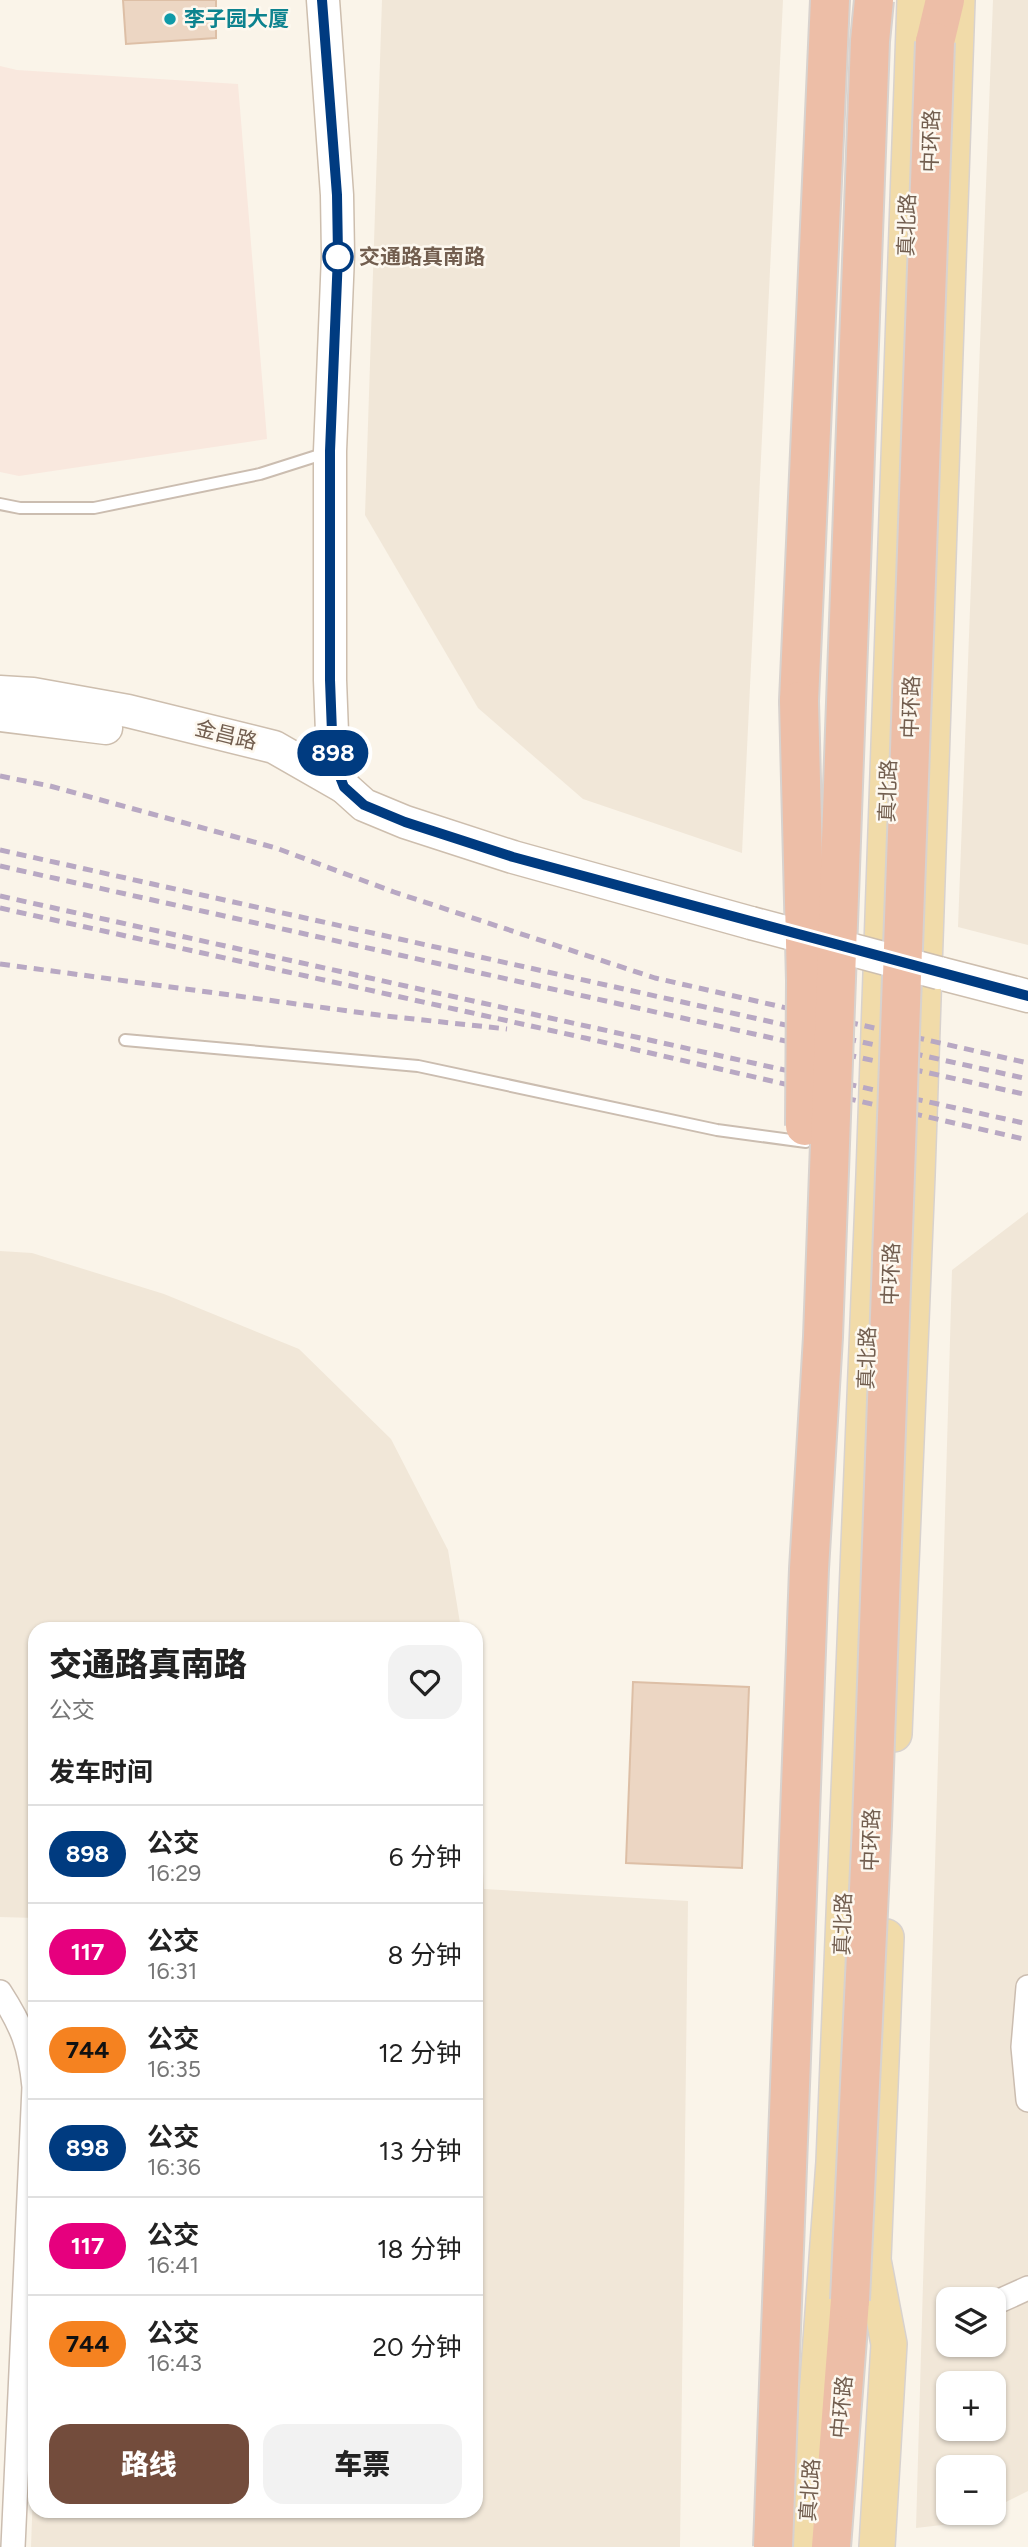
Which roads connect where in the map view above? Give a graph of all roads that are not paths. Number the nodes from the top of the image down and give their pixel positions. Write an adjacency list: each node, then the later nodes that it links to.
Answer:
1 (323, 0): 9 (main road)
2 (874, 0): 17 (highway, bridge)
3 (915, 0): 16 (main road, 真北路)
4 (938, 0): 8 (highway, 中环路)
5 (945, 0): 8 (highway)
6 (957, 0): 23 (main road, 真北路)
7 (829, 6): 17 (highway, bridge)
8 (935, 42): 26 (highway, 中环路, bridge)
9 (330, 451): 10 (lane); 13 (main road)
10 (0, 504)
11 (0, 692): 13 (main road, 金昌路)
12 (0, 715): 13 (main road, 金昌路)
13 (344, 787): 14 (main road, bridge)
14 (1028, 996)
15 (125, 1040): 16 (lane)
16 (861, 1150): 27 (main road, 真北路)
17 (809, 1569): 30 (highway, bridge)
18 (1028, 1987): 21 (street)
19 (0, 1992): 20 (street)
20 (28, 2048)
21 (1028, 2100)
22 (28, 2218): 28 (street)
23 (873, 2260): 33 (main road, 真北路); 34 (main road, 真北路)
24 (1028, 2288): 25 (street)
25 (1006, 2298)
26 (850, 2300): 32 (highway, 中环路); 33 (highway)
27 (819, 2368): 29 (main road); 31 (main road, 真北路)
28 (13, 2547)
29 (754, 2547)
30 (773, 2547)
31 (806, 2547)
32 (831, 2547)
33 (853, 2547)
34 (877, 2547)

